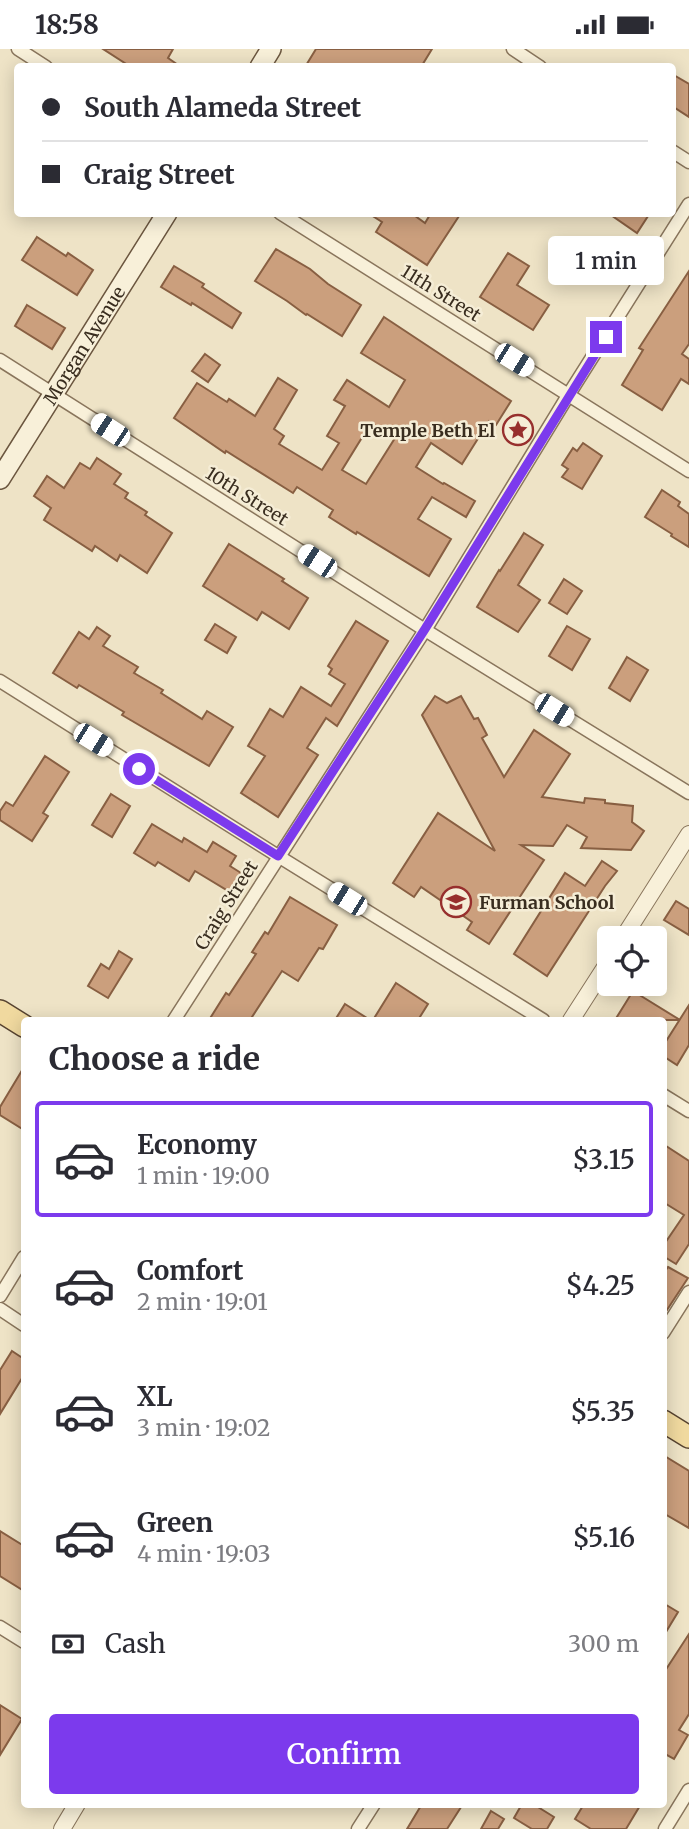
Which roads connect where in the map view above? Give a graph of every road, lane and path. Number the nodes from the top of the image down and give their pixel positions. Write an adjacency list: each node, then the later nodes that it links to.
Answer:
1 (18, 49): 3 (street)
2 (513, 49): 4 (street)
3 (40, 63)
4 (534, 63)
5 (689, 204): 10 (street, Craig Street)
6 (164, 217): 9 (main road, Morgan Avenue)
7 (286, 217): 10 (street, 11th Street)
8 (0, 360): 9 (street, 10th Street)
9 (53, 394): 12 (main road, Morgan Avenue); 13 (street, 10th Street)
10 (569, 394): 11 (street, 11th Street); 13 (street, Craig Street)
11 (689, 471)
12 (0, 479)
13 (425, 629): 15 (street, 10th Street); 17 (street, Craig Street)
14 (0, 681): 17 (street)
15 (689, 793)
16 (689, 834): 18 (street)
17 (278, 856): 21 (street, Craig Street); 22 (street)
18 (631, 926)
19 (597, 980): 23 (street)
20 (0, 1011): 24 (main road)
21 (176, 1017)
22 (538, 1017)
23 (573, 1017)
24 (21, 1024)
25 (667, 1097): 26 (street)
26 (689, 1111)
27 (21, 1262): 29 (street)
28 (689, 1292): 32 (street)
29 (0, 1296)
30 (0, 1309): 31 (street)
31 (21, 1323)
32 (667, 1327)
33 (667, 1423): 34 (main road)
34 (689, 1437)
35 (0, 1627): 36 (street)
36 (21, 1640)
37 (688, 1792): 42 (street)
38 (75, 1808): 40 (street)
39 (371, 1808): 41 (street)
40 (62, 1829)
41 (358, 1829)
42 (665, 1829)

